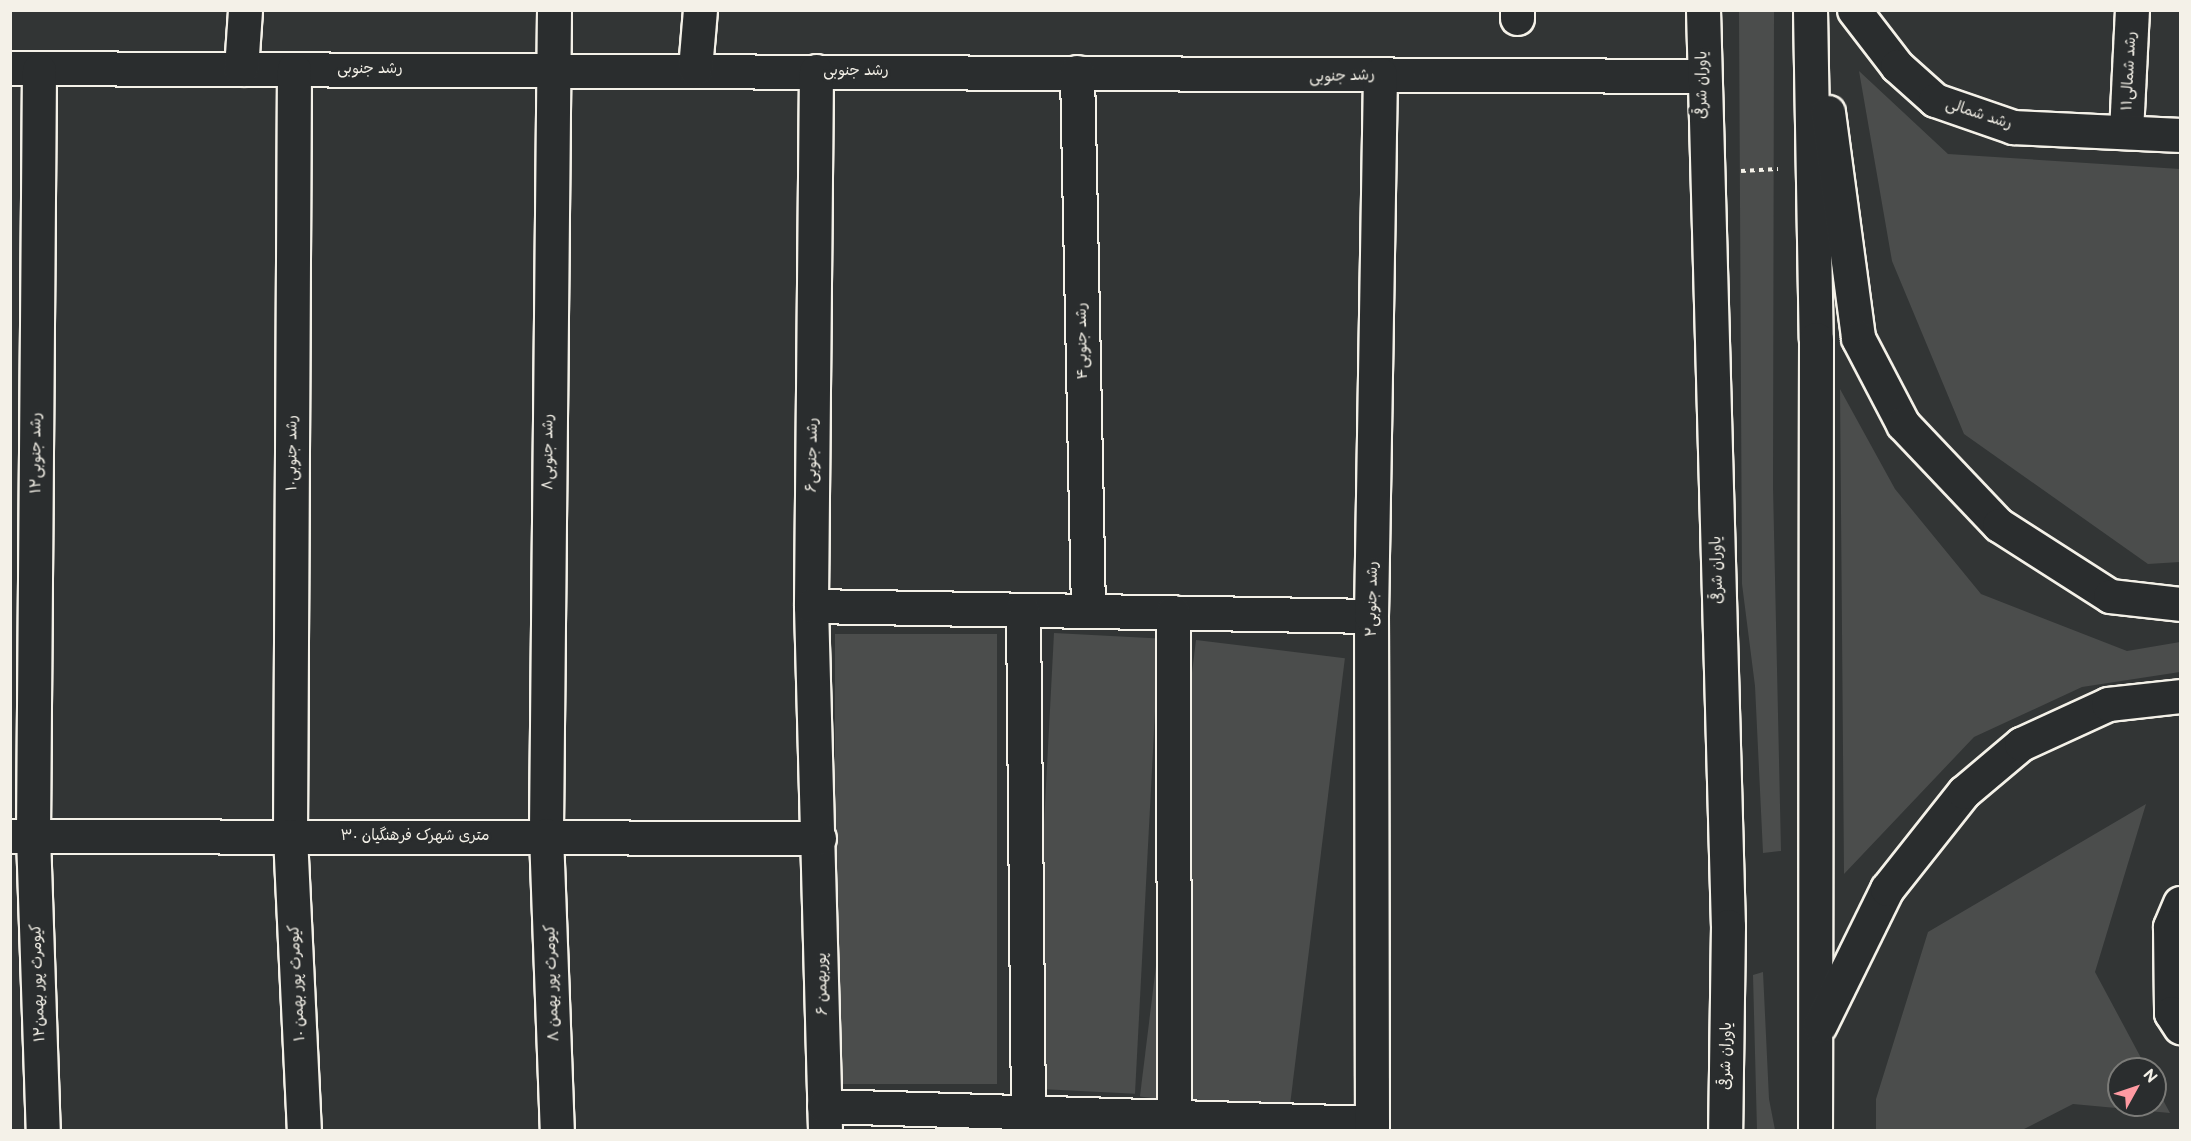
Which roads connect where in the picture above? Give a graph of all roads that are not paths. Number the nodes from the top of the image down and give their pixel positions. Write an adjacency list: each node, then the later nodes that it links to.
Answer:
1 (245, 10): 9 (main road)
2 (554, 10): 11 (main road, رشد جنوبی۸)
3 (700, 10): 12 (main road)
4 (1703, 10): 16 (main road, یاوران شرقی)
5 (1810, 10): 19 (main road); 32 (main road)
6 (1854, 10): 17 (main road, رشد شمالی)
7 (2132, 10): 17 (main road, رشد شمالی۱۱)
8 (25, 69): 9 (main road, رشد جنوبی); 27 (main road, رشد جنوبی۱۲)
9 (241, 69): 10 (main road, رشد جنوبی)
10 (294, 69): 11 (main road, رشد جنوبی); 28 (main road, رشد جنوبی۱۰)
11 (550, 69): 12 (main road, رشد جنوبی); 26 (main road, رشد جنوبی۸)
12 (695, 69): 13 (main road, رشد جنوبی)
13 (816, 71): 14 (main road, رشد جنوبی); 20 (main road, رشد جنوبی۶)
14 (1077, 72): 15 (main road, رشد جنوبی); 21 (main road, رشد جنوبی۴)
15 (1380, 74): 16 (main road, رشد جنوبی); 24 (main road, رشد جنوبی۲)
16 (1701, 76): 41 (main road, یاوران شرقی)
17 (2126, 132): 18 (main road, رشد شمالی)
18 (2181, 135)
19 (2181, 604)
20 (811, 606): 22 (main road); 29 (main road, رشد جنوبی۶)
21 (1088, 610): 22 (main road); 23 (main road)
22 (1023, 611): 33 (main road)
23 (1173, 612): 24 (main road); 35 (main road)
24 (1371, 616): 37 (main road, رشد جنوبی۲)
25 (2181, 696): 32 (main road)
26 (546, 835): 28 (main road, ۳۰ متری شهرک فرهنگیان); 29 (main road, ۳۰ متری شهرک فرهنگیان); 40 (main road, کیومرث پور بهمن ۸)
27 (22, 836): 28 (main road, ۳۰ متری شهرک فرهنگیان); 38 (main road, کیومرث پور بهمن۱۲)
28 (290, 836): 39 (main road, کیومرث پور بهمن ۱۰)
29 (819, 838): 34 (main road, پوربهمن ۶)
30 (2181, 903): 31 (main road)
31 (2181, 1026)
32 (1814, 1038): 42 (main road)
33 (1028, 1114): 34 (main road); 36 (main road)
34 (825, 1118)
35 (1174, 1118): 36 (main road); 37 (main road)
36 (1098, 1124)
37 (1372, 1127)
38 (43, 1131)
39 (304, 1131)
40 (557, 1131)
41 (1725, 1131)
42 (1815, 1131)

